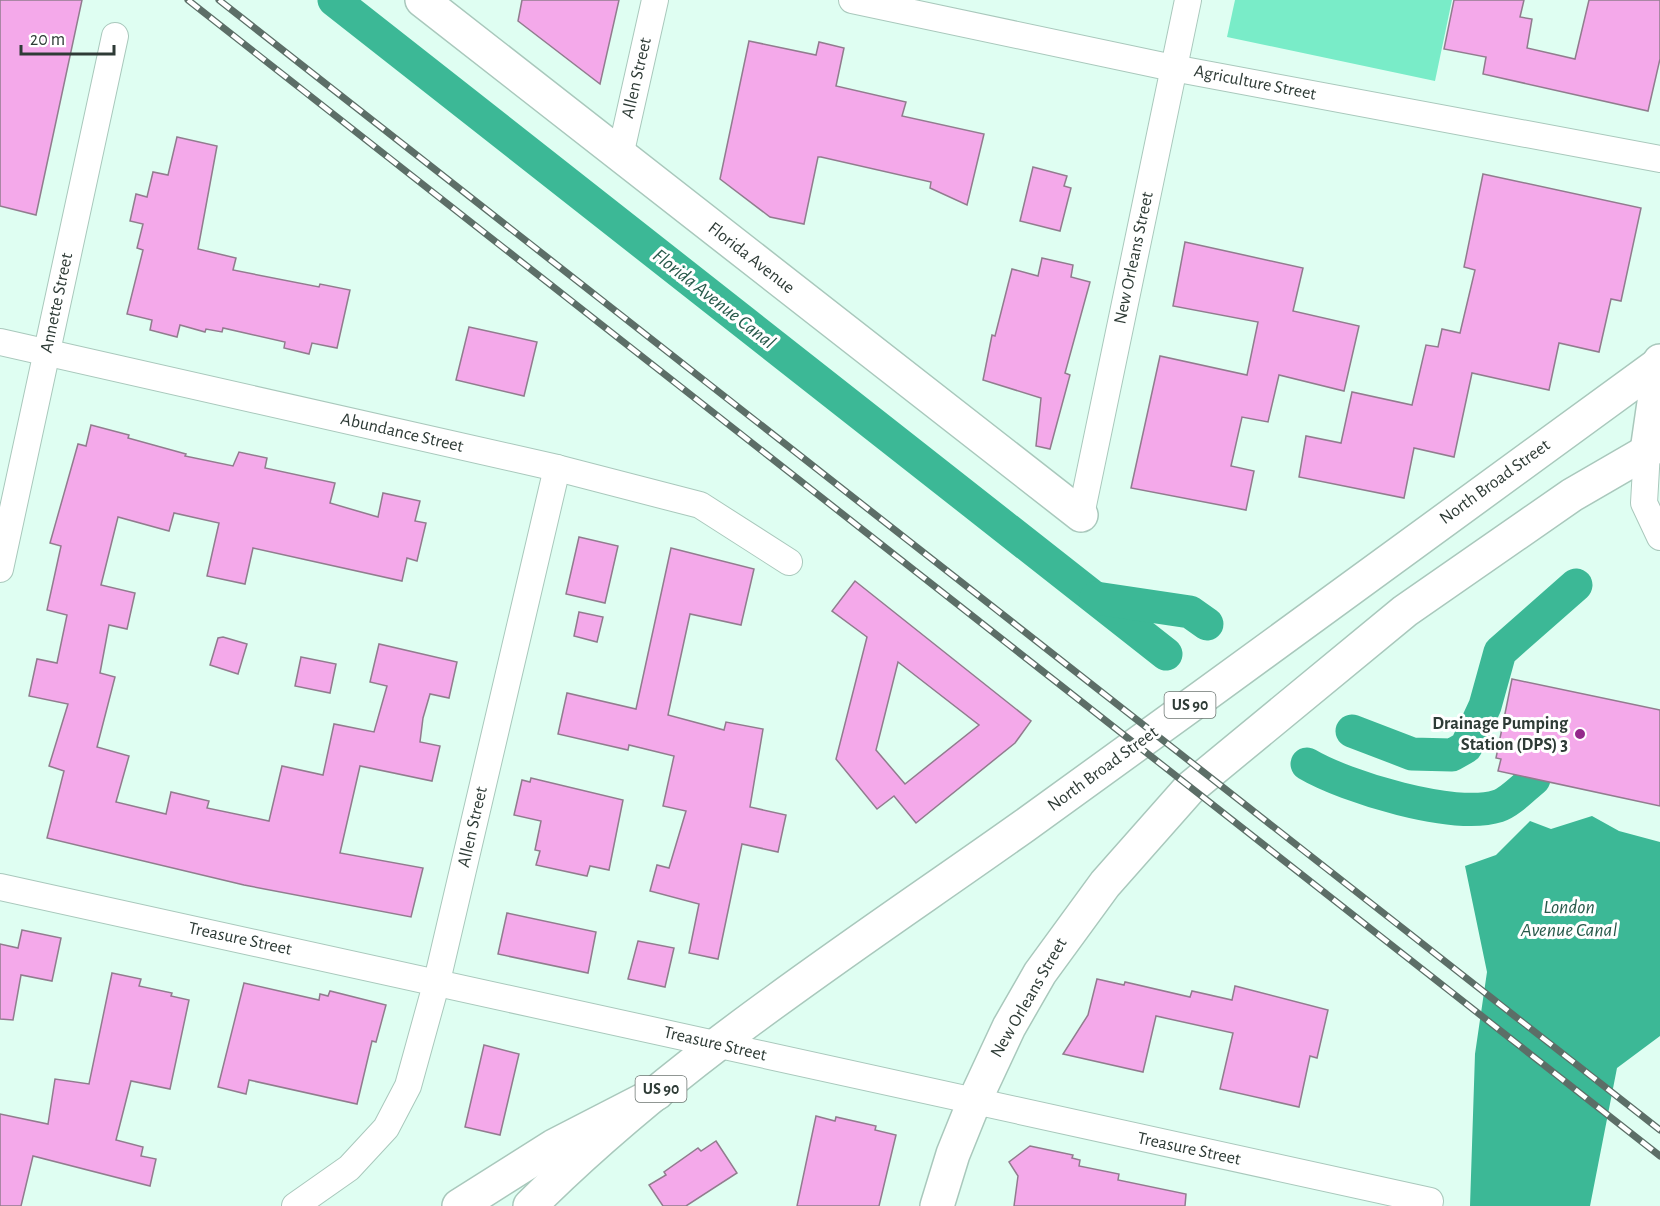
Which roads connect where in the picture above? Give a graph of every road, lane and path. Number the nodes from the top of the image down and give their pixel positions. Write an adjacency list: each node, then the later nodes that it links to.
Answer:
1 (422, 0): 7 (main road, Florida Avenue)
2 (655, 0): 7 (street, Allen Street)
3 (852, 0): 6 (street, Agriculture Street)
4 (1188, 0): 6 (street, New Orleans Street)
5 (115, 36): 10 (street, Annette Street)
6 (1173, 68): 8 (street, Agriculture Street); 14 (street, New Orleans Street)
7 (620, 156): 14 (main road, Florida Avenue)
8 (1660, 159)
9 (0, 342): 10 (street, Abundance Street)
10 (47, 352): 13 (street, Abundance Street); 17 (street, Annette Street)
11 (1660, 362): 12 (main road); 20 (main road, North Broad Street / US 90)
12 (1654, 448): 15 (street); 22 (main road, New Orleans Street)
13 (557, 468): 16 (street, Abundance Street); 19 (street, Allen Street)
14 (1081, 515)
15 (1660, 537)
16 (789, 562)
17 (0, 569)
18 (0, 887): 19 (street, Treasure Street)
19 (437, 981): 20 (street, Treasure Street); 24 (street, Allen Street)
20 (718, 1044): 21 (main road, North Broad Street / US 90); 22 (street, Treasure Street)
21 (657, 1092): 25 (main road); 26 (main road, North Broad Street / US 90)
22 (974, 1102): 23 (street, Treasure Street); 27 (main road, New Orleans Street)
23 (1429, 1203)
24 (295, 1206)
25 (459, 1206)
26 (530, 1206)
27 (937, 1206)

